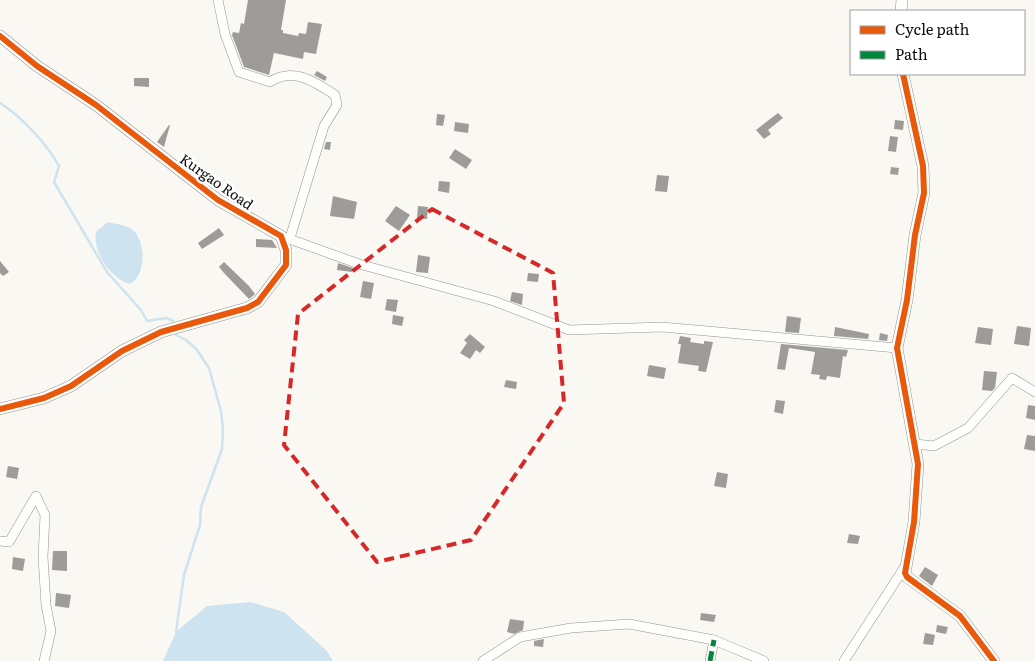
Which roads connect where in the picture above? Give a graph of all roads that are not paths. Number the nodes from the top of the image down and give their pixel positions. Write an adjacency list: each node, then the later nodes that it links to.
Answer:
1 (218, 0): 4 (street)
2 (0, 36): 4 (street, Kurgao Road)
3 (903, 75): 5 (street)
4 (285, 237): 5 (street); 7 (street)
5 (897, 348): 8 (street)
6 (1035, 392): 8 (street)
7 (0, 408)
8 (915, 444): 10 (street)
9 (0, 541): 12 (street)
10 (904, 568): 16 (street); 17 (street)
11 (714, 640): 13 (street); 14 (street); 15 (street)
12 (44, 661)
13 (483, 661)
14 (710, 661)
15 (764, 661)
16 (844, 661)
17 (994, 661)

